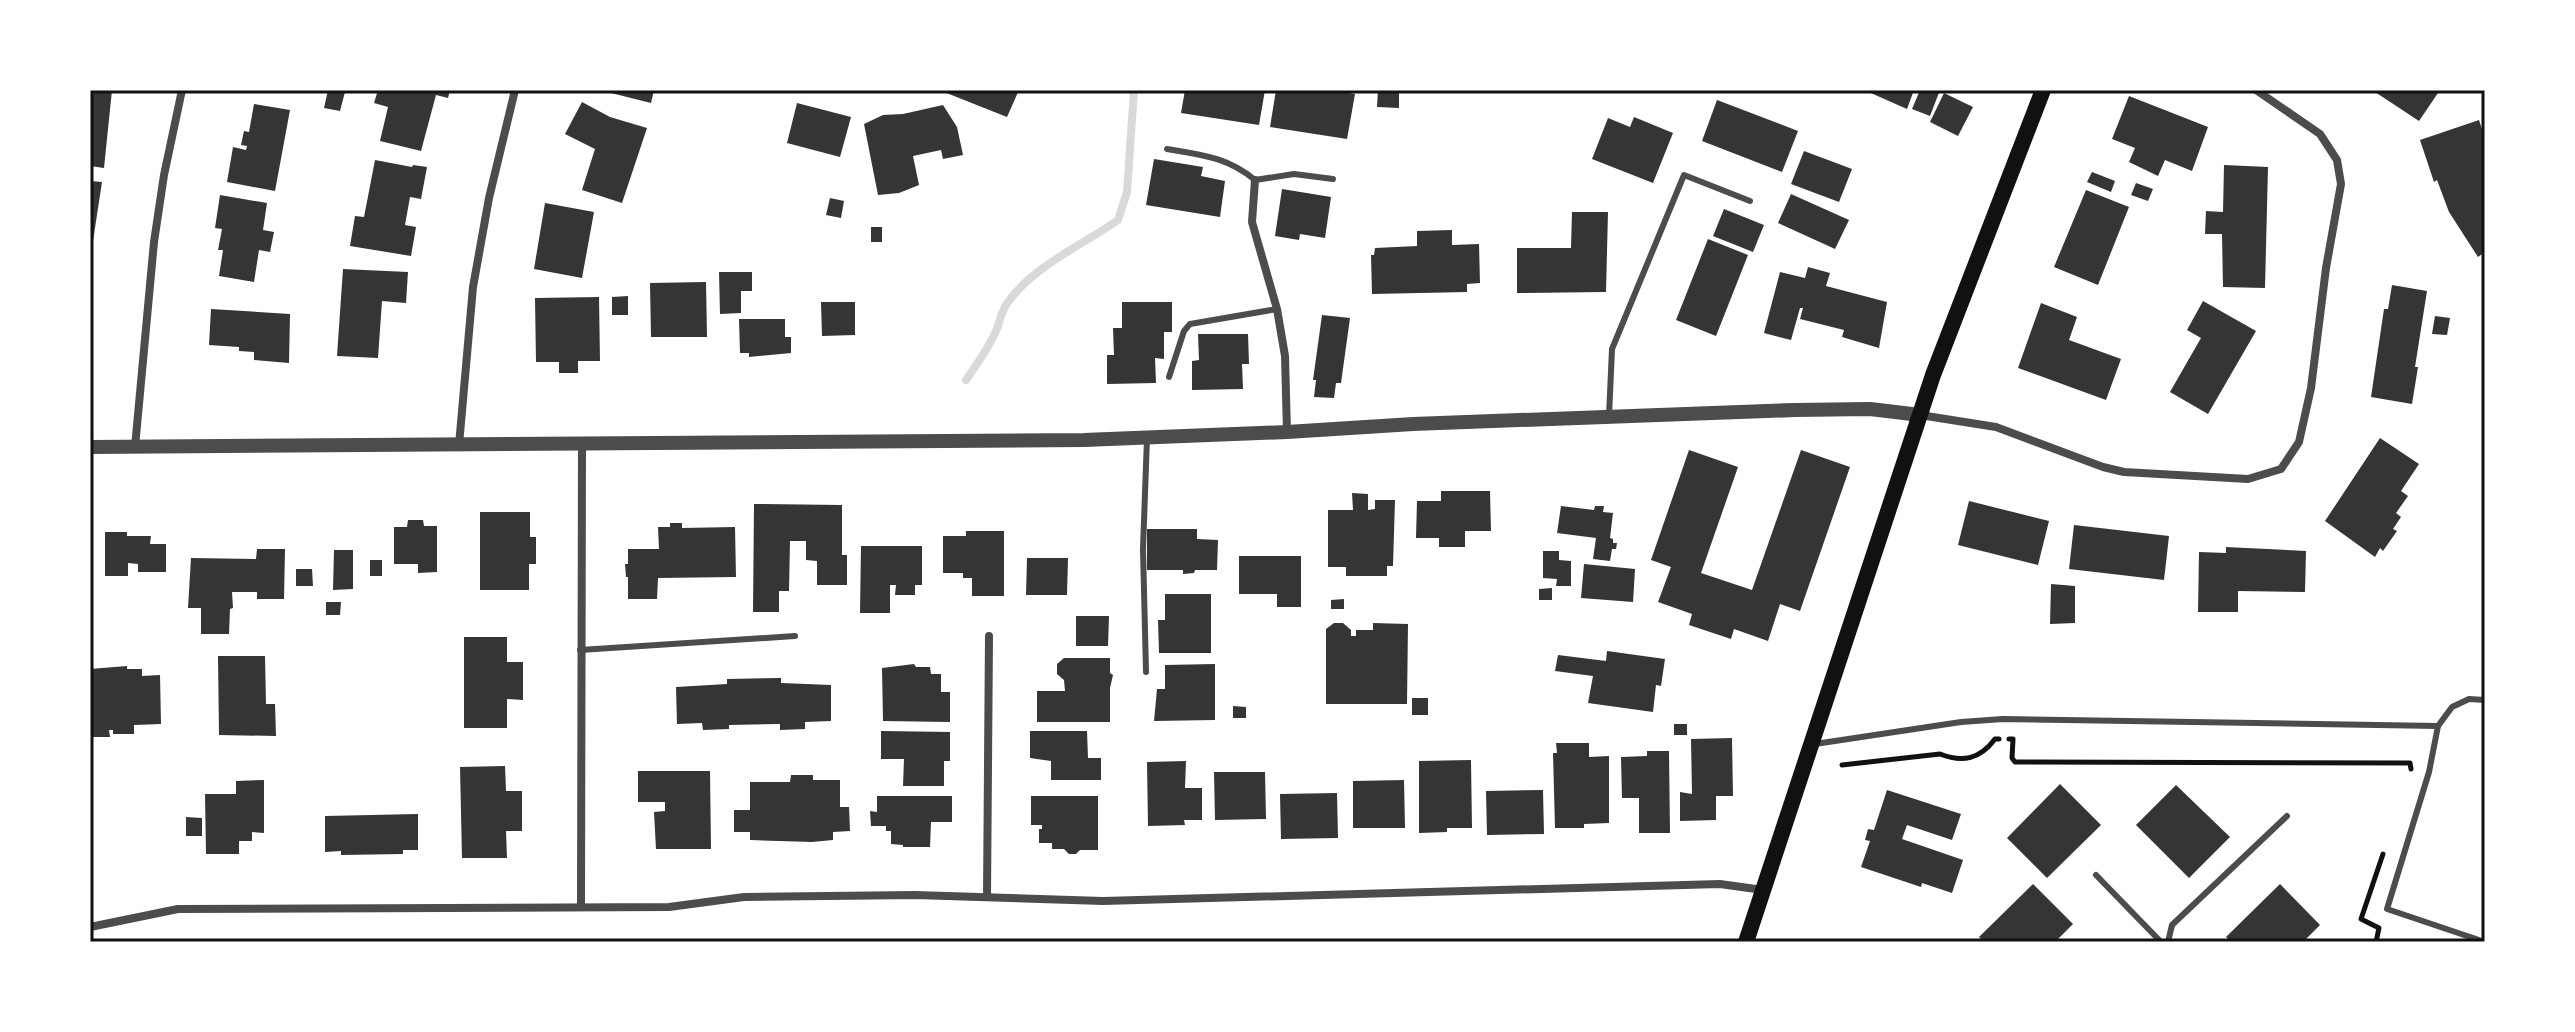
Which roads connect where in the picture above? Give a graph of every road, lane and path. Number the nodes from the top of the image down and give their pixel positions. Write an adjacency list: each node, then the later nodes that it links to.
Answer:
1 (182, 90): 18 (street)
2 (515, 90): 16 (street)
3 (2043, 90): 11 (main road)
4 (2256, 90): 11 (street)
5 (1167, 149): 7 (lane)
6 (1333, 179): 7 (lane)
7 (1255, 180): 9 (street)
8 (1750, 201): 12 (lane)
9 (1277, 309): 10 (lane); 13 (street)
10 (1169, 377)
11 (1920, 415): 12 (street); 25 (main road)
12 (1609, 416): 13 (street)
13 (1287, 432): 14 (street)
14 (1147, 438): 15 (street); 22 (lane)
15 (582, 444): 16 (street); 21 (street)
16 (459, 445): 18 (street)
17 (90, 447): 18 (street)
18 (135, 447)
19 (795, 636): 21 (lane)
20 (989, 636): 31 (street)
21 (580, 650): 32 (street)
22 (1146, 672)
23 (2485, 700): 24 (lane)
24 (2438, 726): 25 (lane); 37 (lane)
25 (1812, 745): 30 (main road)
26 (2410, 763): 27 (path)
27 (1842, 765)
28 (2287, 816): 36 (lane)
29 (2096, 875): 35 (lane)
30 (1763, 890): 31 (street); 34 (main road)
31 (987, 896): 32 (street)
32 (581, 906): 33 (street)
33 (90, 927)
34 (1746, 942)
35 (2161, 942)
36 (2168, 942)
37 (2485, 942)

